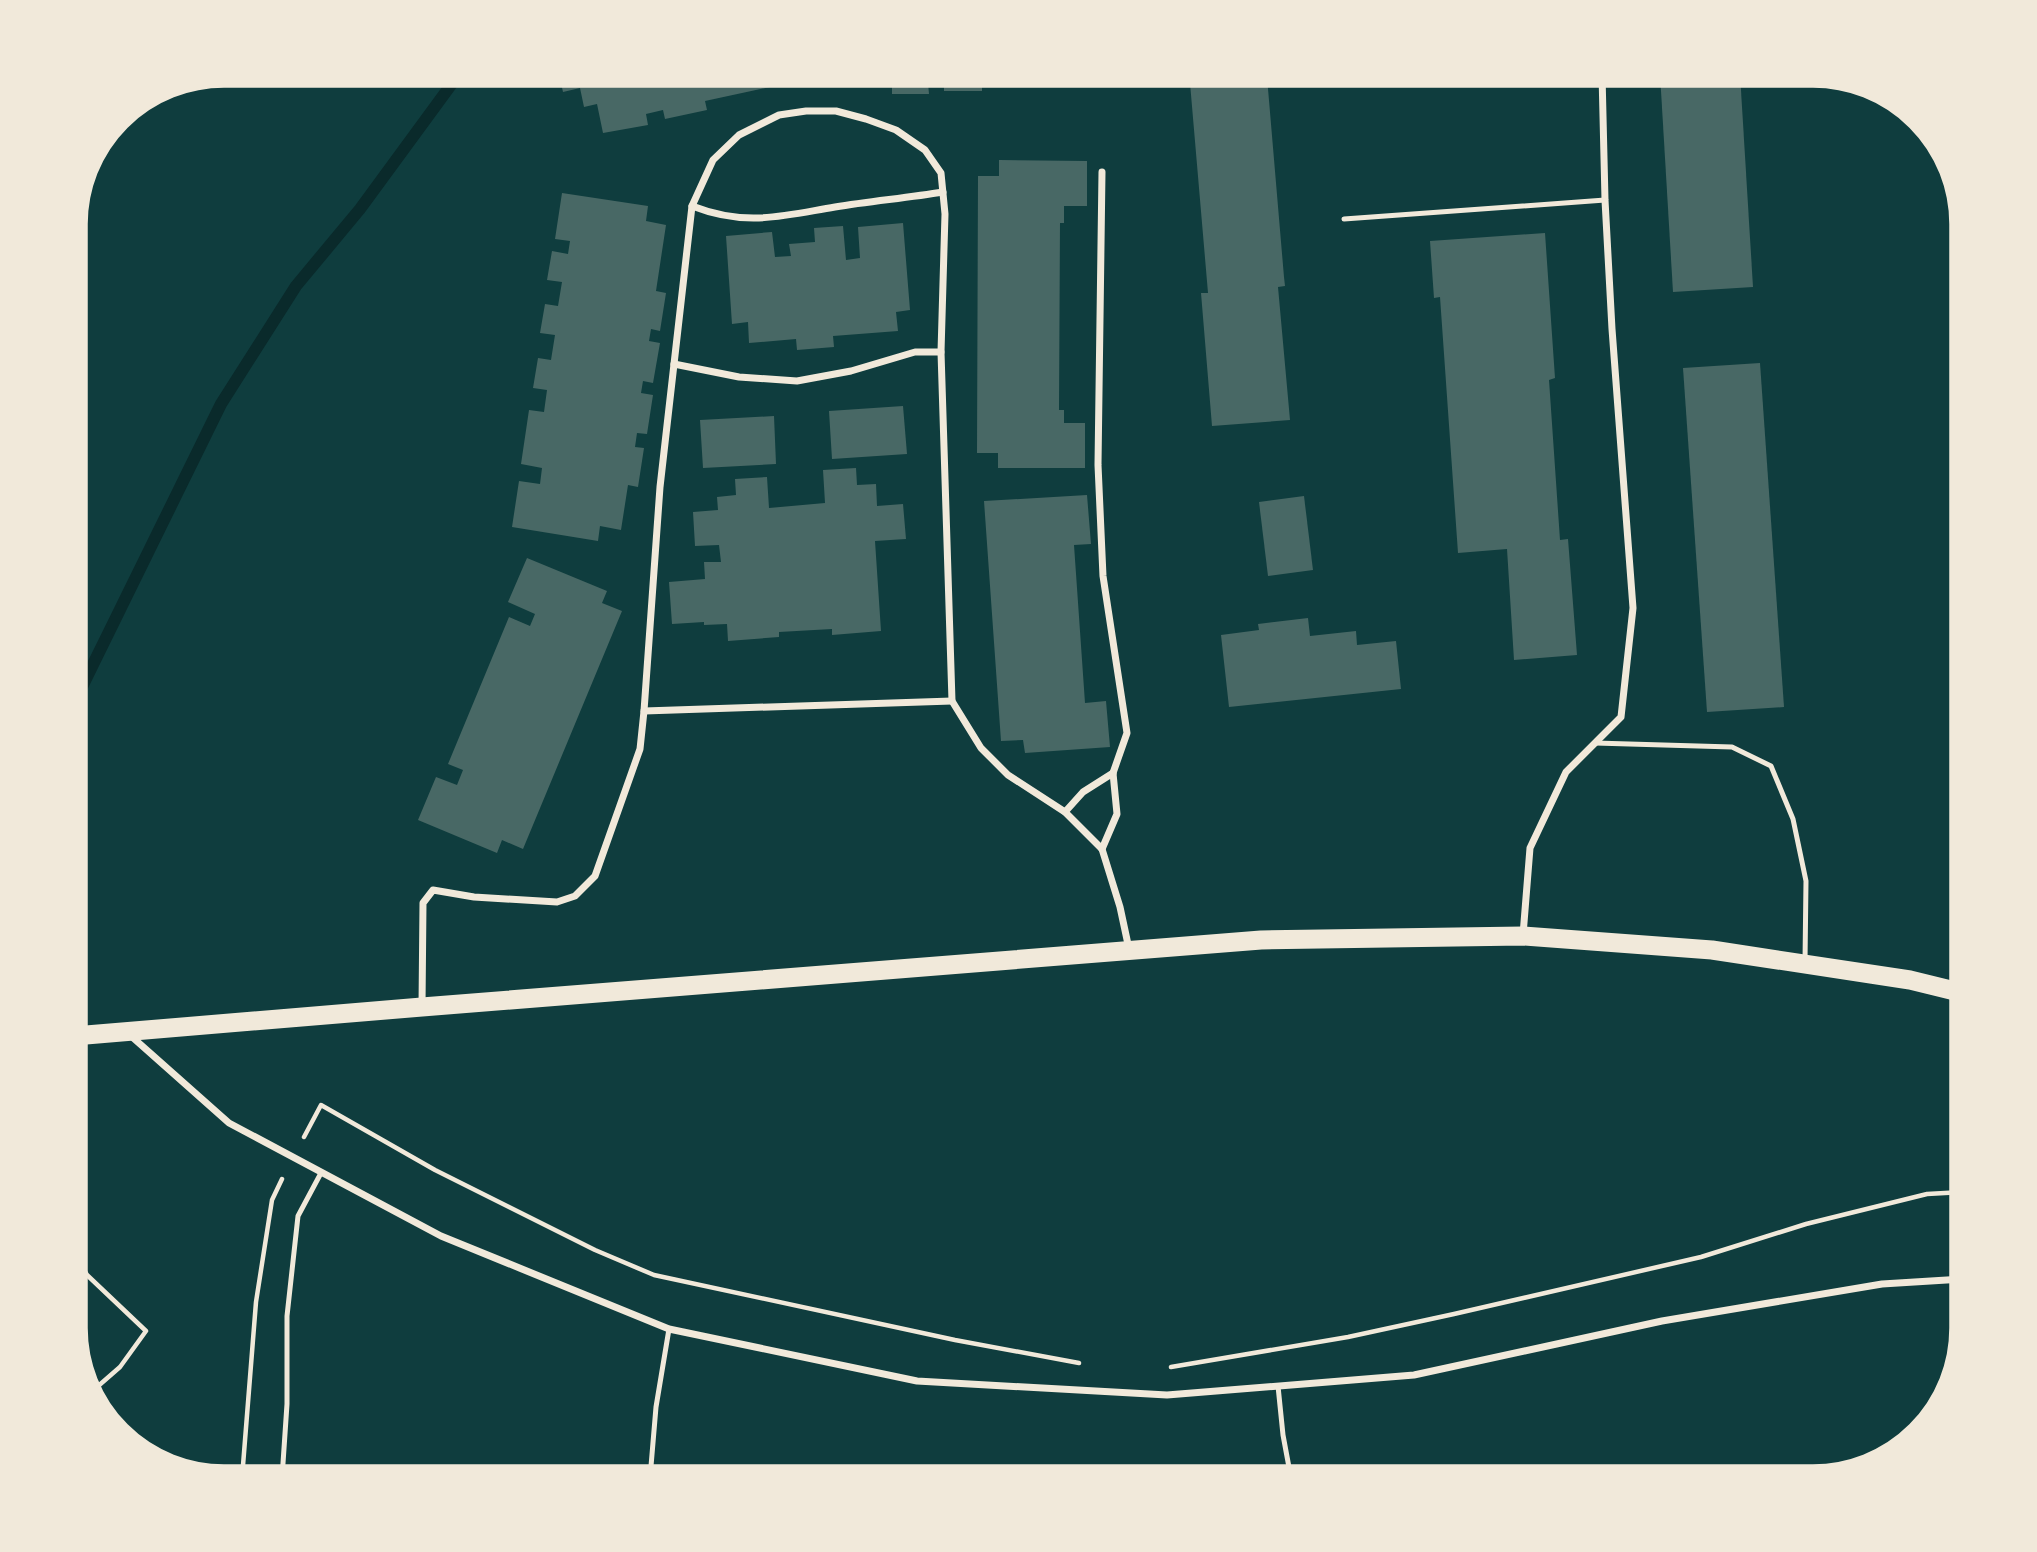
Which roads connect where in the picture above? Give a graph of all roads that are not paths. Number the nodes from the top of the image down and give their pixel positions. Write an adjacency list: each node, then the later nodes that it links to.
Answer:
1 (1602, 86): 4 (street)
2 (1102, 172): 12 (street)
3 (943, 192): 5 (street); 5 (street); 7 (street)
4 (1605, 200): 6 (lane); 11 (street)
5 (692, 206): 8 (street)
6 (1344, 219)
7 (941, 352): 8 (street); 9 (street)
8 (674, 364): 10 (street)
9 (952, 701): 10 (street); 13 (street)
10 (645, 711): 19 (street)
11 (1595, 743): 15 (street); 17 (lane)
12 (1113, 773): 13 (street); 14 (street)
13 (1065, 812): 14 (street)
14 (1102, 849): 16 (street)
15 (1523, 936): 16 (highway); 17 (highway)
16 (1129, 950): 19 (highway)
17 (1805, 964): 18 (highway)
18 (1951, 990)
19 (422, 1007): 20 (highway)
20 (128, 1033): 21 (highway); 22 (street)
21 (86, 1035)
22 (321, 1174): 24 (street); 26 (lane)
23 (1951, 1280): 25 (street)
24 (669, 1329): 25 (street); 27 (lane)
25 (1278, 1386): 28 (lane)
26 (283, 1466)
27 (651, 1466)
28 (1289, 1466)

